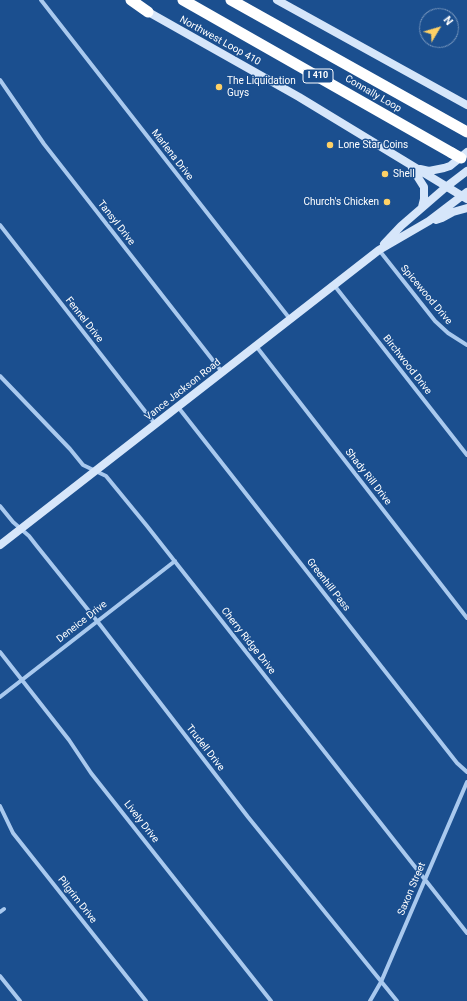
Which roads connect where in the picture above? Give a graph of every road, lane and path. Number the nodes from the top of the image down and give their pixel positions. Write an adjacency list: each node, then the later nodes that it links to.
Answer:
1 (41, 0): 22 (street, Marlena Drive)
2 (127, 0): 7 (main road, Northwest Loop 410)
3 (131, 0): 7 (highway)
4 (183, 0): 11 (highway, Connally Loop / I 410)
5 (231, 0): 10 (highway, Connally Loop / I 410)
6 (277, 0): 9 (main road)
7 (148, 12): 12 (main road, Northwest Loop 410)
8 (0, 80): 25 (street, Tansyl Drive)
9 (467, 105)
10 (467, 132)
11 (463, 157): 12 (main road)
12 (413, 167): 14 (main road, Northwest Loop 410); 16 (main road)
13 (467, 171): 14 (main road, Vance Jackson Road)
14 (446, 187): 15 (main road, Northwest Loop 410); 16 (main road, Vance Jackson Road)
15 (465, 196): 18 (main road, Vance Jackson Road)
16 (422, 207): 20 (main road, Vance Jackson Road)
17 (467, 208): 18 (main road)
18 (429, 221): 20 (main road, Vance Jackson Road)
19 (0, 225): 28 (street, Fennel Drive)
20 (378, 250): 21 (main road, Vance Jackson Road); 23 (street, Spicewood Drive)
21 (334, 285): 22 (main road, Vance Jackson Road); 29 (street, Birchwood Drive)
22 (290, 320): 24 (main road, Vance Jackson Road)
23 (467, 345)
24 (256, 346): 25 (main road, Vance Jackson Road); 35 (street, Shady Rill Drive)
25 (222, 373): 27 (main road, Vance Jackson Road)
26 (0, 376): 30 (street, Cherry Ridge Drive)
27 (178, 407): 28 (main road, Vance Jackson Road); 40 (street, Greenhill Pass)
28 (156, 425): 30 (main road, Vance Jackson Road)
29 (467, 455)
30 (95, 471): 32 (main road, Vance Jackson Road); 34 (street, Cherry Ridge Drive)
31 (0, 506): 32 (street, Trudell Drive)
32 (21, 529): 33 (main road, Vance Jackson Road); 36 (street, Trudell Drive)
33 (0, 545)
34 (175, 561): 36 (street, Deneice Drive); 43 (street, Cherry Ridge Drive)
35 (467, 618)
36 (97, 621): 38 (street, Deneice Drive); 48 (street, Trudell Drive)
37 (0, 652): 38 (street, Lively Drive)
38 (22, 680): 39 (street, Deneice Drive); 51 (street, Lively Drive)
39 (0, 697)
40 (467, 772)
41 (467, 782): 43 (street, Saxon Street)
42 (0, 806): 50 (street, Pilgrim Drive)
43 (425, 880): 46 (street, Cherry Ridge Drive); 48 (street, Saxon Street)
44 (4, 909): 45 (street)
45 (0, 912)
46 (467, 933)
47 (0, 976): 49 (street)
48 (381, 982): 52 (street, Saxon Street); 53 (street, Trudell Drive)
49 (20, 1001)
50 (146, 1001)
51 (271, 1001)
52 (370, 1001)
53 (396, 1001)

